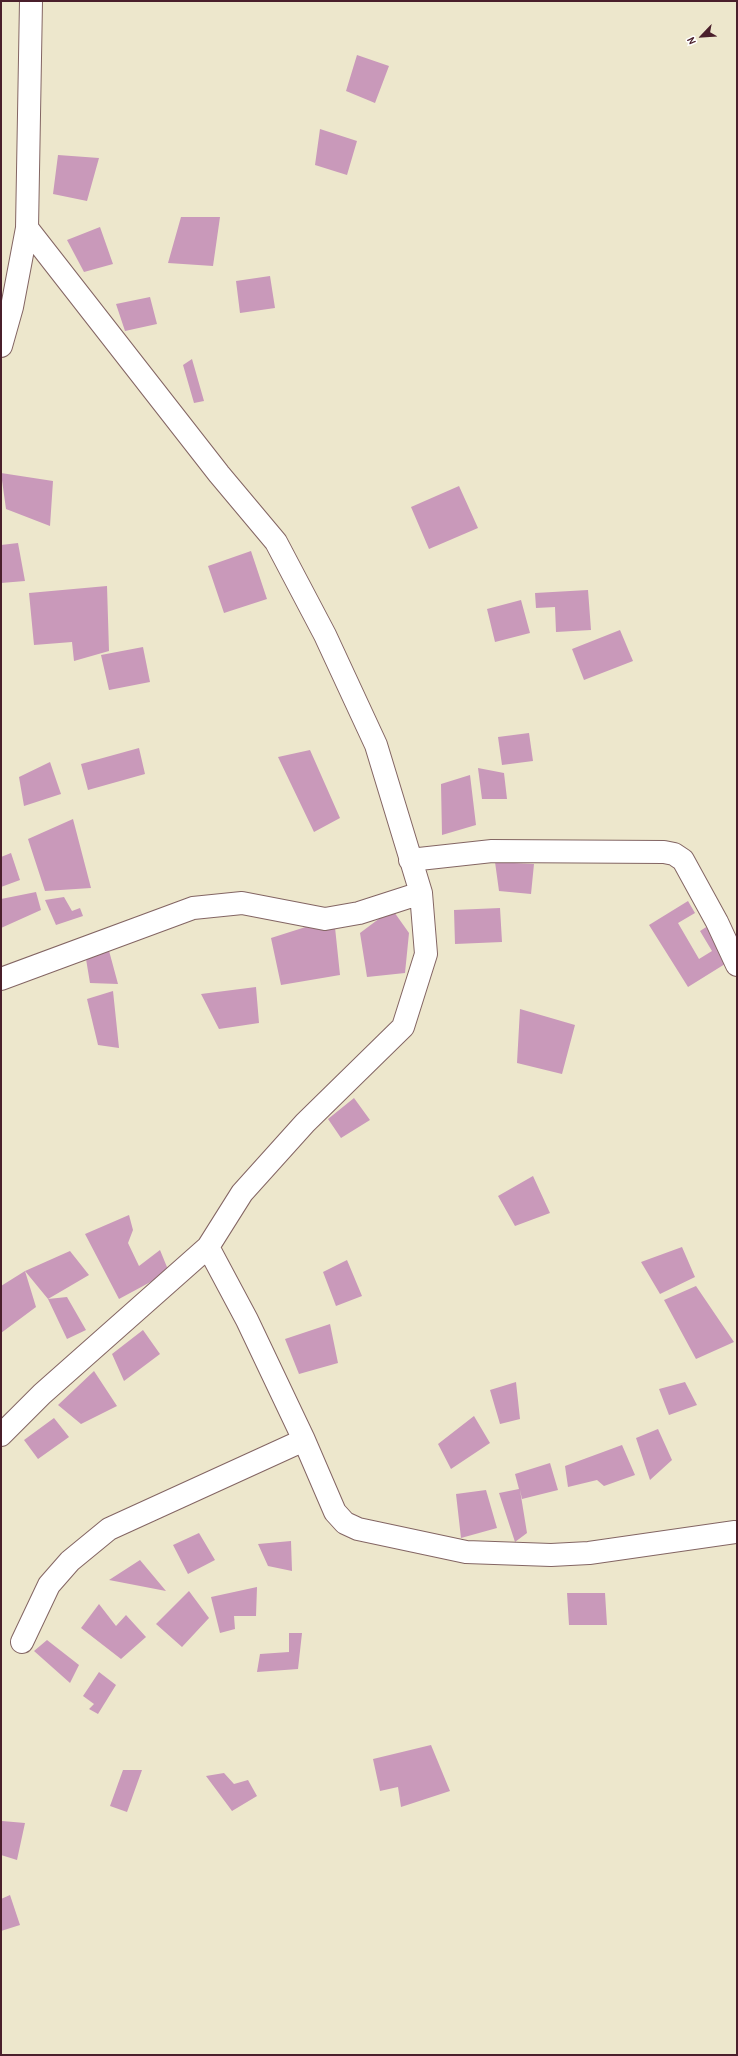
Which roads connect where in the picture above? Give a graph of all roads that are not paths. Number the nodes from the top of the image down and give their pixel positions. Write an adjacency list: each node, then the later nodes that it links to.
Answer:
1 (31, 1): 2 (street)
2 (27, 228): 3 (street); 5 (street)
3 (6, 307): 4 (street)
4 (1, 346)
5 (410, 860): 6 (street); 7 (street)
6 (421, 893): 8 (street); 9 (street)
7 (737, 965)
8 (1, 979)
9 (208, 1246): 10 (street); 11 (street)
10 (1, 1435)
11 (304, 1440): 12 (street); 13 (street)
12 (735, 1532)
13 (22, 1642)

